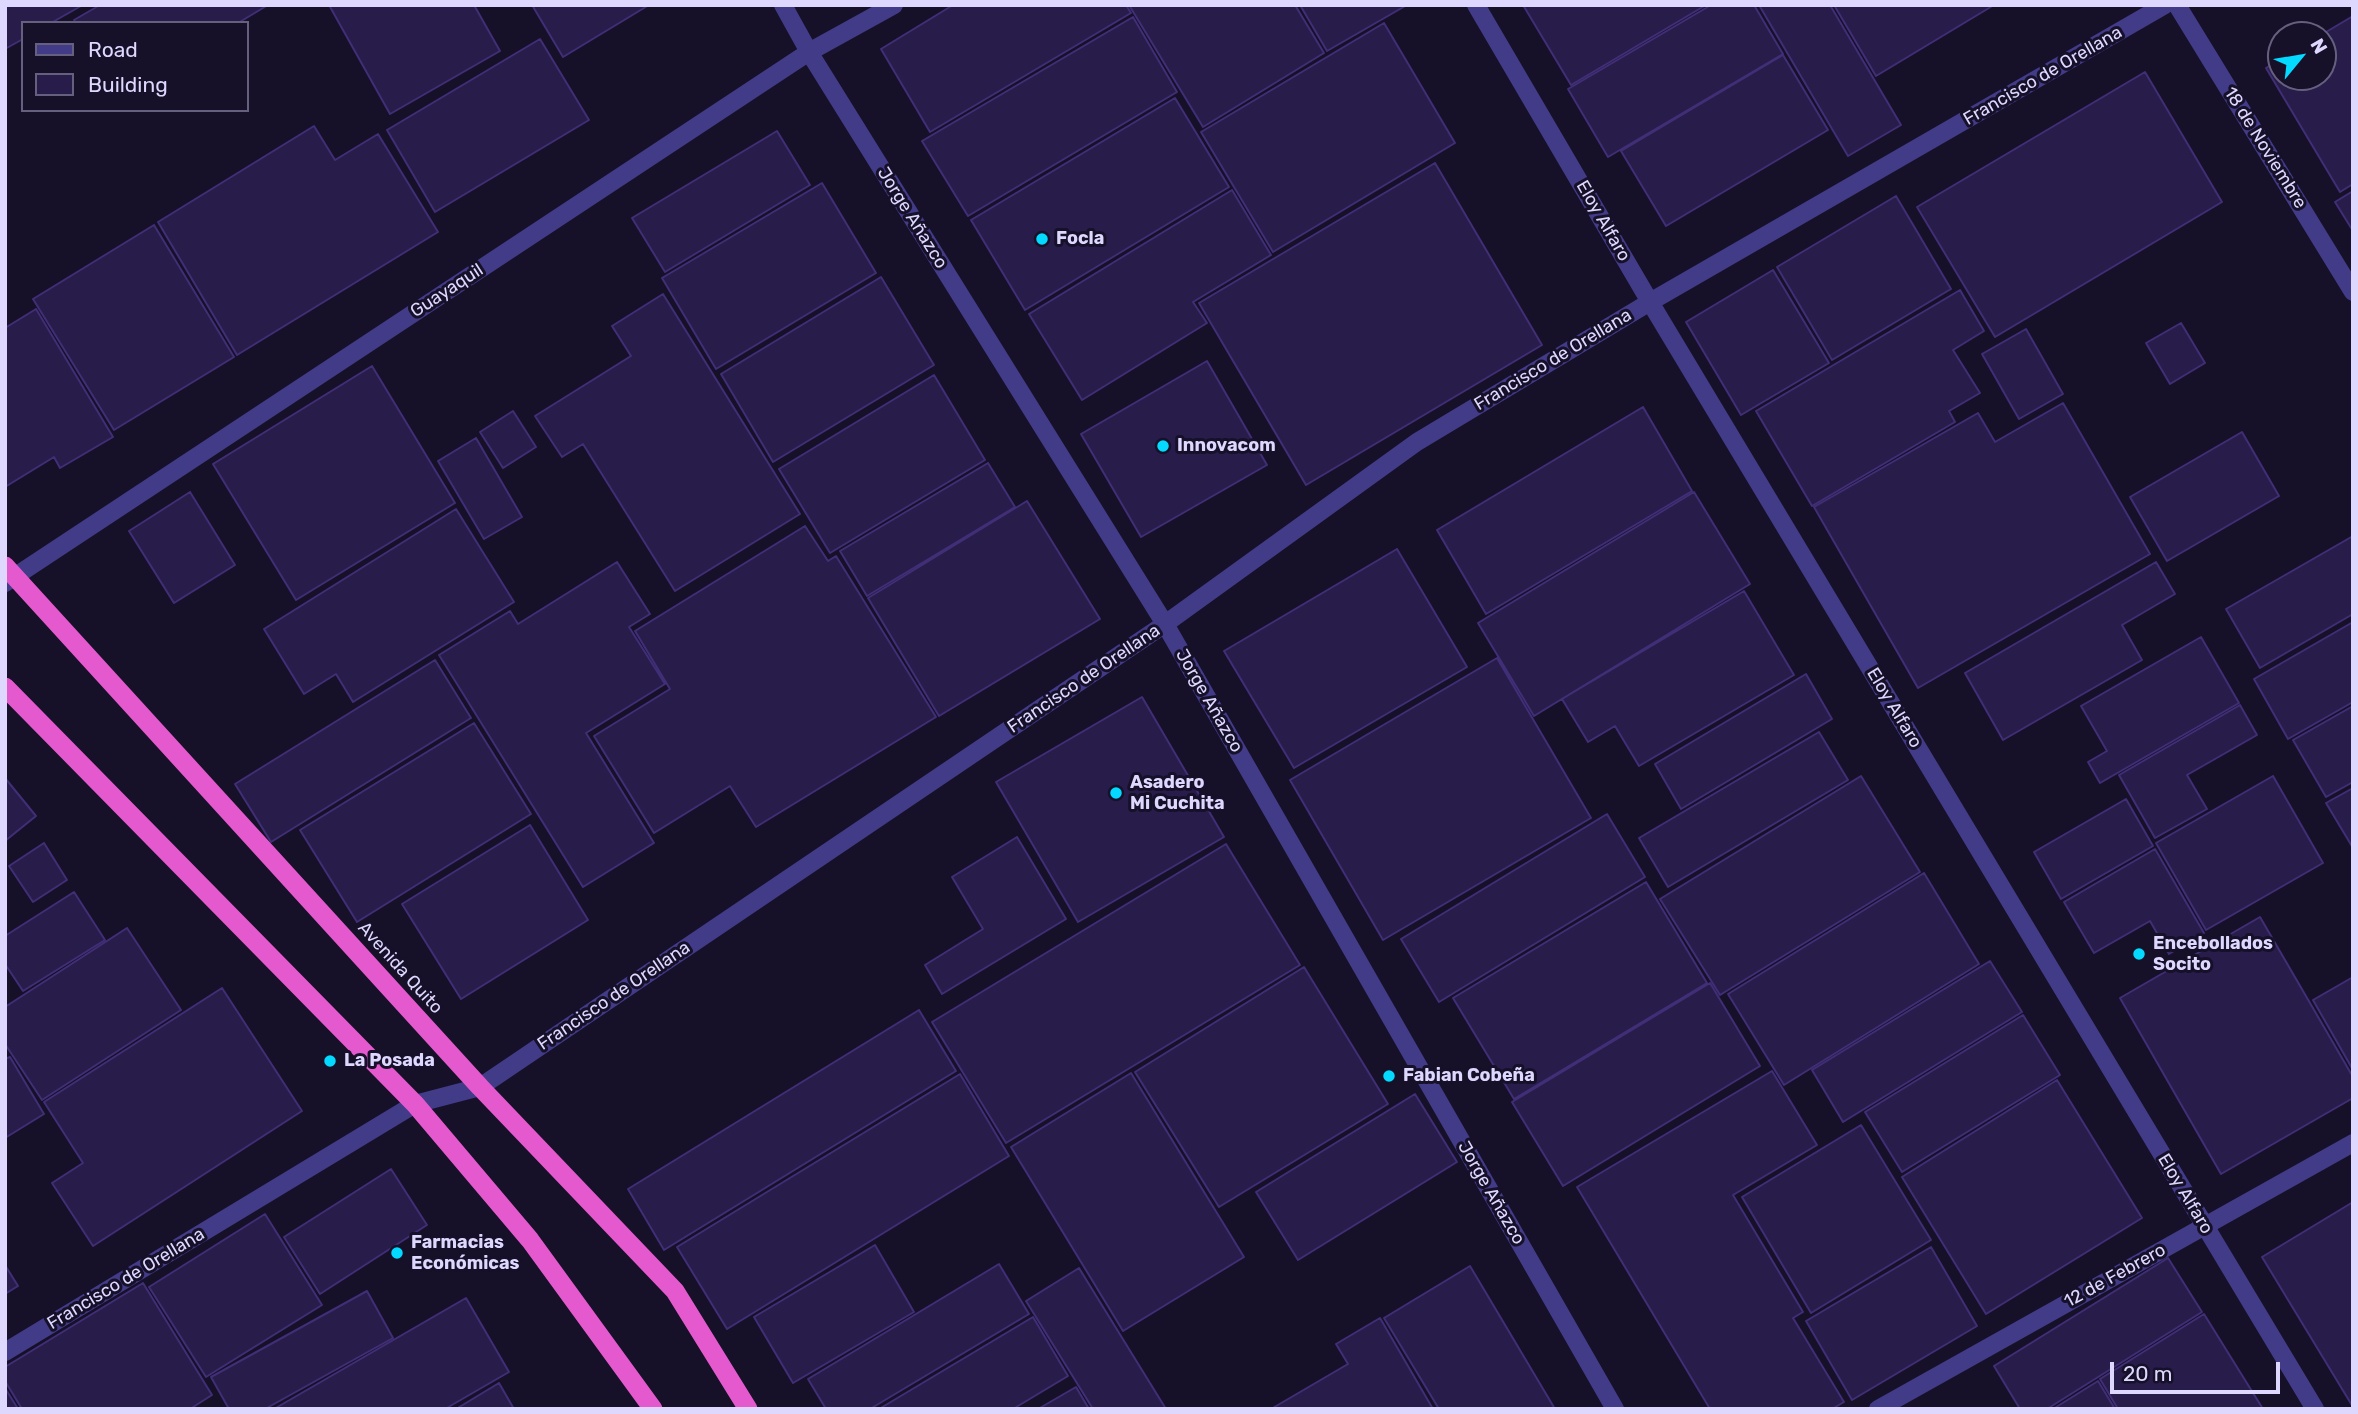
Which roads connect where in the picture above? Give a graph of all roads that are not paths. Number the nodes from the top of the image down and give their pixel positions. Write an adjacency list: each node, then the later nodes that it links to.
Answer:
1 (783, 5): 6 (street, Jorge Añazco)
2 (894, 5): 6 (street, Guayaquil)
3 (1476, 5): 8 (street, Eloy Alfaro)
4 (2165, 5): 8 (street, Francisco de Orellana)
5 (2176, 5): 7 (street, 18 de Noviembre)
6 (809, 52): 9 (street, Guayaquil); 10 (street, Jorge Añazco)
7 (2353, 292)
8 (1650, 302): 10 (street, Francisco de Orellana); 15 (street, Eloy Alfaro)
9 (9, 575): 12 (highway, Avenida Quito)
10 (1165, 624): 12 (street, Francisco de Orellana); 19 (street, Jorge Añazco)
11 (5, 687): 13 (highway)
12 (480, 1087): 13 (street, Francisco de Orellana); 18 (highway, Avenida Quito)
13 (415, 1104): 16 (street, Francisco de Orellana); 17 (highway)
14 (2353, 1143): 15 (street, 12 de Febrero)
15 (2204, 1226): 20 (street, 12 de Febrero); 21 (street, Eloy Alfaro)
16 (5, 1352)
17 (653, 1409)
18 (748, 1409)
19 (1615, 1409)
20 (1878, 1409)
21 (2315, 1409)

